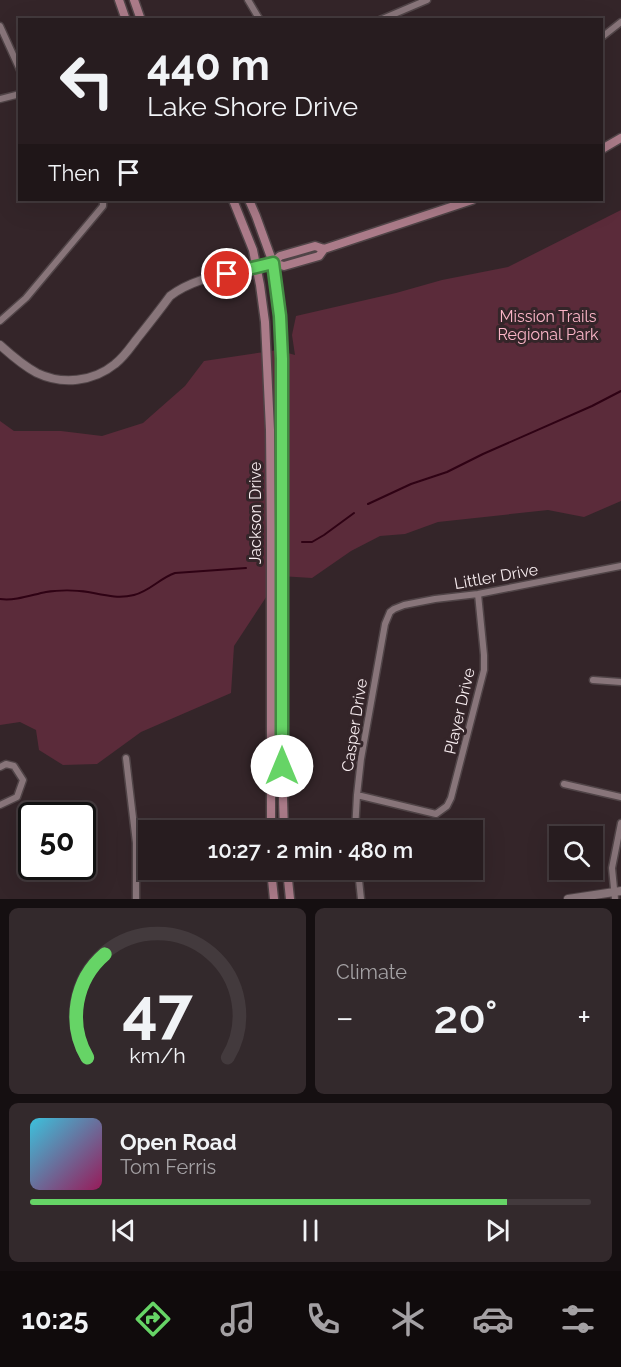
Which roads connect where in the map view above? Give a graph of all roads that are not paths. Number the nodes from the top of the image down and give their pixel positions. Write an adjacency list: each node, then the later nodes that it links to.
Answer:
1 (119, 0): 5 (main road)
2 (134, 0): 6 (main road)
3 (248, 0): 7 (street)
4 (427, 0): 8 (street)
5 (125, 18)
6 (140, 18)
7 (259, 18)
8 (385, 18)
9 (621, 22): 11 (street)
10 (0, 26): 12 (street)
11 (603, 36)
12 (18, 66)
13 (18, 94): 14 (street)
14 (0, 99)
15 (621, 138): 16 (main road)
16 (603, 148)
17 (103, 201): 23 (street)
18 (233, 201): 22 (main road, Jackson Drive)
19 (249, 201): 21 (main road, Jackson Drive)
20 (469, 201): 21 (main road)
21 (273, 263): 22 (main road); 37 (main road, Jackson Drive)
22 (257, 266): 24 (street); 36 (main road, Jackson Drive)
23 (0, 321)
24 (0, 345)
25 (621, 566): 26 (street, Littler Drive)
26 (478, 594): 27 (street, Littler Drive); 33 (street, Player Drive)
27 (385, 624): 33 (street, Casper Drive)
28 (593, 680): 29 (street)
29 (621, 682)
30 (126, 758): 44 (street)
31 (1, 767): 35 (street)
32 (564, 783): 34 (street)
33 (357, 795): 38 (street, Casper Drive)
34 (621, 797)
35 (0, 805)
36 (270, 820)
37 (284, 820)
38 (356, 820)
39 (621, 823): 43 (street)
40 (272, 880): 45 (main road)
41 (288, 880): 46 (main road)
42 (359, 880): 47 (street)
43 (617, 894): 48 (street)
44 (136, 899)
45 (274, 899)
46 (290, 899)
47 (361, 899)
48 (567, 899)

